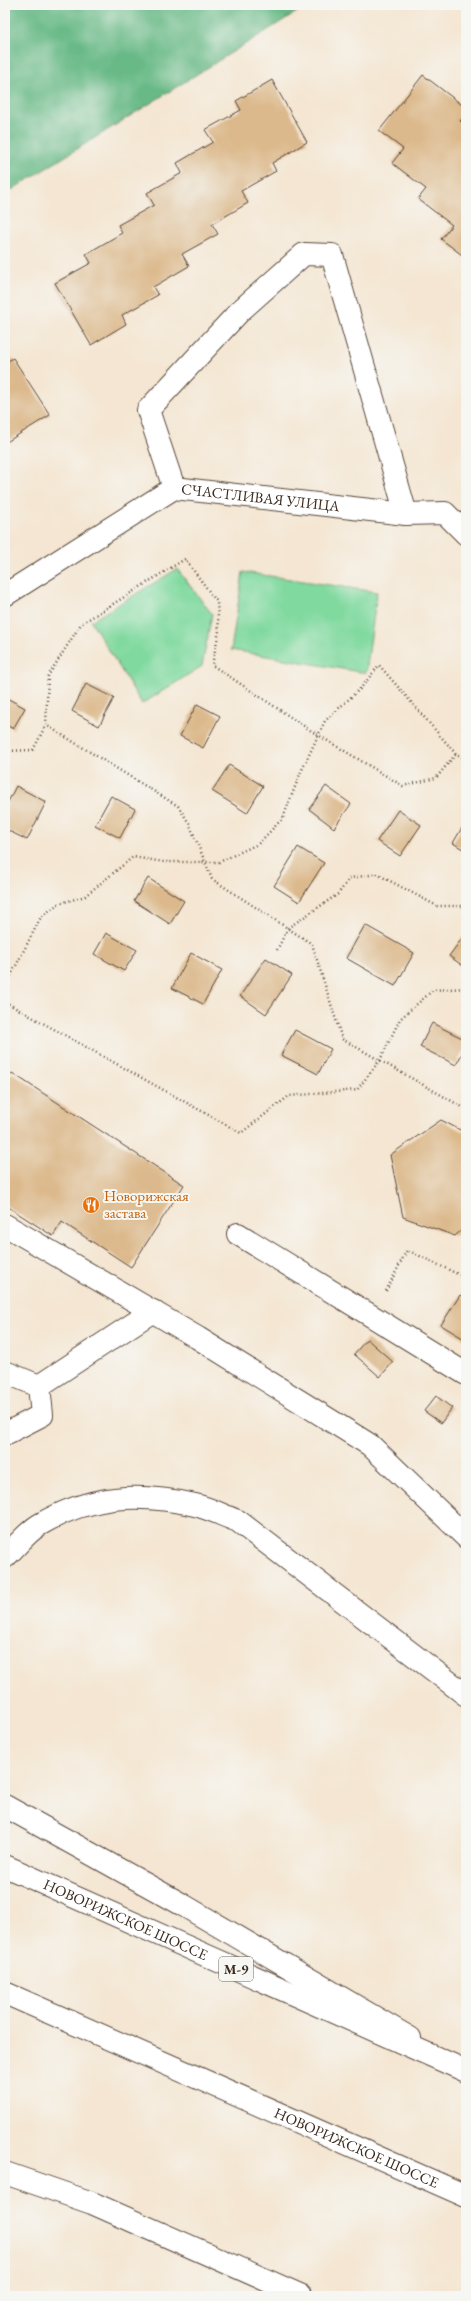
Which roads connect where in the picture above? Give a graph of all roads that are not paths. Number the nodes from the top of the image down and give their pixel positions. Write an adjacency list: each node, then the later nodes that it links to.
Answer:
1 (174, 488): 2 (main road, СЧАСТЛИВАЯ УЛИЦА); 2 (main road); 4 (main road, СЧАСТЛИВАЯ УЛИЦА)
2 (406, 514): 3 (main road, СЧАСТЛИВАЯ УЛИЦА)
3 (466, 534)
4 (5, 595)
5 (5, 1225): 7 (main road)
6 (238, 1234): 9 (main road)
7 (153, 1311): 10 (main road); 12 (main road)
8 (5, 1372): 10 (main road)
9 (466, 1374)
10 (39, 1386): 11 (main road)
11 (5, 1434)
12 (466, 1537)
13 (5, 1557): 14 (main road)
14 (466, 1695)
15 (7, 1804): 18 (main road)
16 (5, 1866): 18 (main road, НОВОРИЖСКОЕ ШОССЕ / М-9)
17 (5, 1992): 20 (main road, НОВОРИЖСКОЕ ШОССЕ)
18 (466, 2071)
19 (5, 2173): 21 (main road)
20 (466, 2196)
21 (302, 2296)

